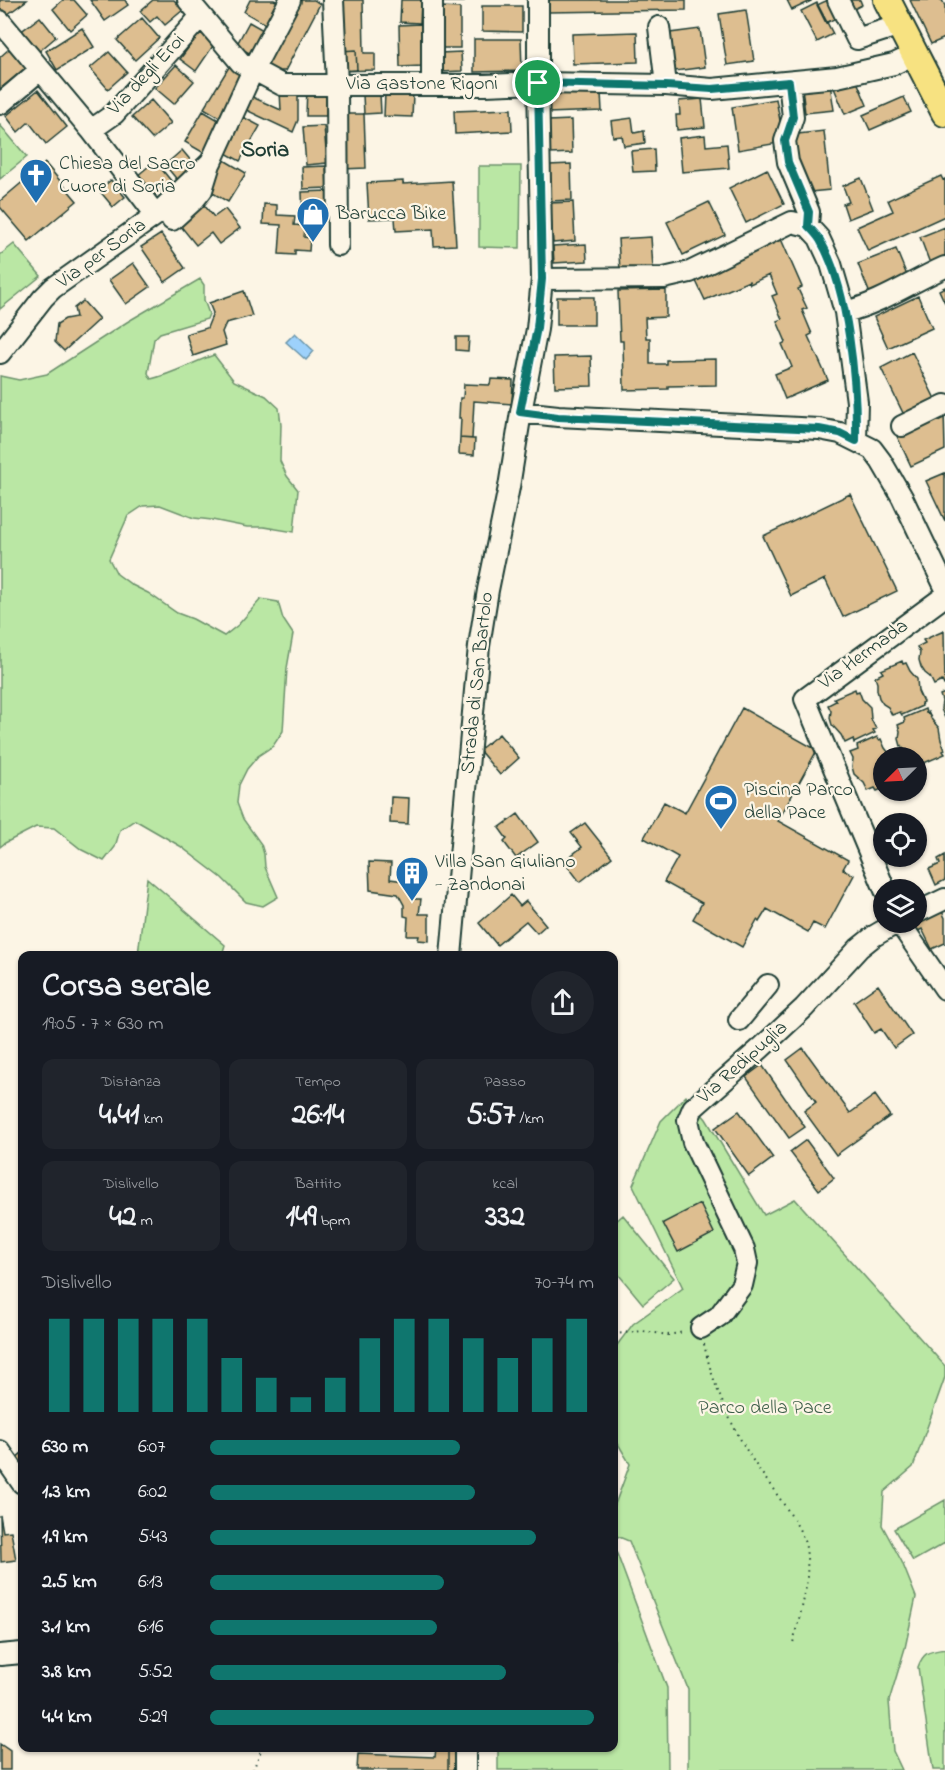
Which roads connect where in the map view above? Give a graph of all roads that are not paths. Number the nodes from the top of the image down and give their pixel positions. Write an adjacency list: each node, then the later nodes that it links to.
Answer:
1 (188, 0): 8 (street, Via Gastone Rigoni)
2 (290, 0): 14 (street, Via per Soria)
3 (333, 0): 17 (street)
4 (432, 0): 18 (street)
5 (538, 0): 16 (street, Strada di San Bartolo)
6 (837, 0): 10 (street)
7 (887, 0): 10 (main road)
8 (201, 16): 14 (street, Via Gastone Rigoni); 22 (street, Via degli Eroi)
9 (0, 21): 13 (street)
10 (900, 25): 12 (main road)
11 (658, 27): 19 (street)
12 (915, 54): 15 (street, Via Gastone Rigoni); 21 (main road)
13 (40, 69): 20 (street); 22 (street)
14 (253, 70): 17 (street, Via Gastone Rigoni); 23 (street, Via per Soria)
15 (789, 82): 19 (street, Via Gastone Rigoni); 24 (street)
16 (538, 83): 18 (street, Via Gastone Rigoni); 19 (street, Via Gastone Rigoni); 27 (street, Strada di San Bartolo)
17 (337, 84): 18 (street, Via Gastone Rigoni); 25 (street)
18 (432, 84)
19 (666, 86)
20 (0, 104)
21 (945, 113)
22 (91, 130): 23 (street)
23 (164, 218): 29 (street, Via per Soria)
24 (808, 226): 27 (street); 28 (street)
25 (338, 245)
26 (945, 267): 28 (street)
27 (542, 279): 31 (street, Strada di San Bartolo)
28 (845, 312): 33 (street)
29 (0, 353)
30 (945, 405): 32 (street)
31 (520, 412): 33 (street); 41 (street, Strada di San Bartolo)
32 (902, 426)
33 (856, 441): 34 (street)
34 (945, 587)
35 (945, 596): 36 (street, Via Hermada)
36 (880, 879)
37 (945, 899): 38 (street)
38 (927, 908)
39 (879, 933): 45 (street, Via Redipuglia)
40 (907, 933): 43 (street)
41 (451, 951)
42 (768, 985): 44 (street)
43 (945, 989)
44 (739, 1020)
45 (700, 1328)
46 (0, 1451): 47 (street)
47 (18, 1477)
48 (18, 1653): 49 (street)
49 (0, 1654)
50 (465, 1752): 51 (street)
51 (465, 1770)

